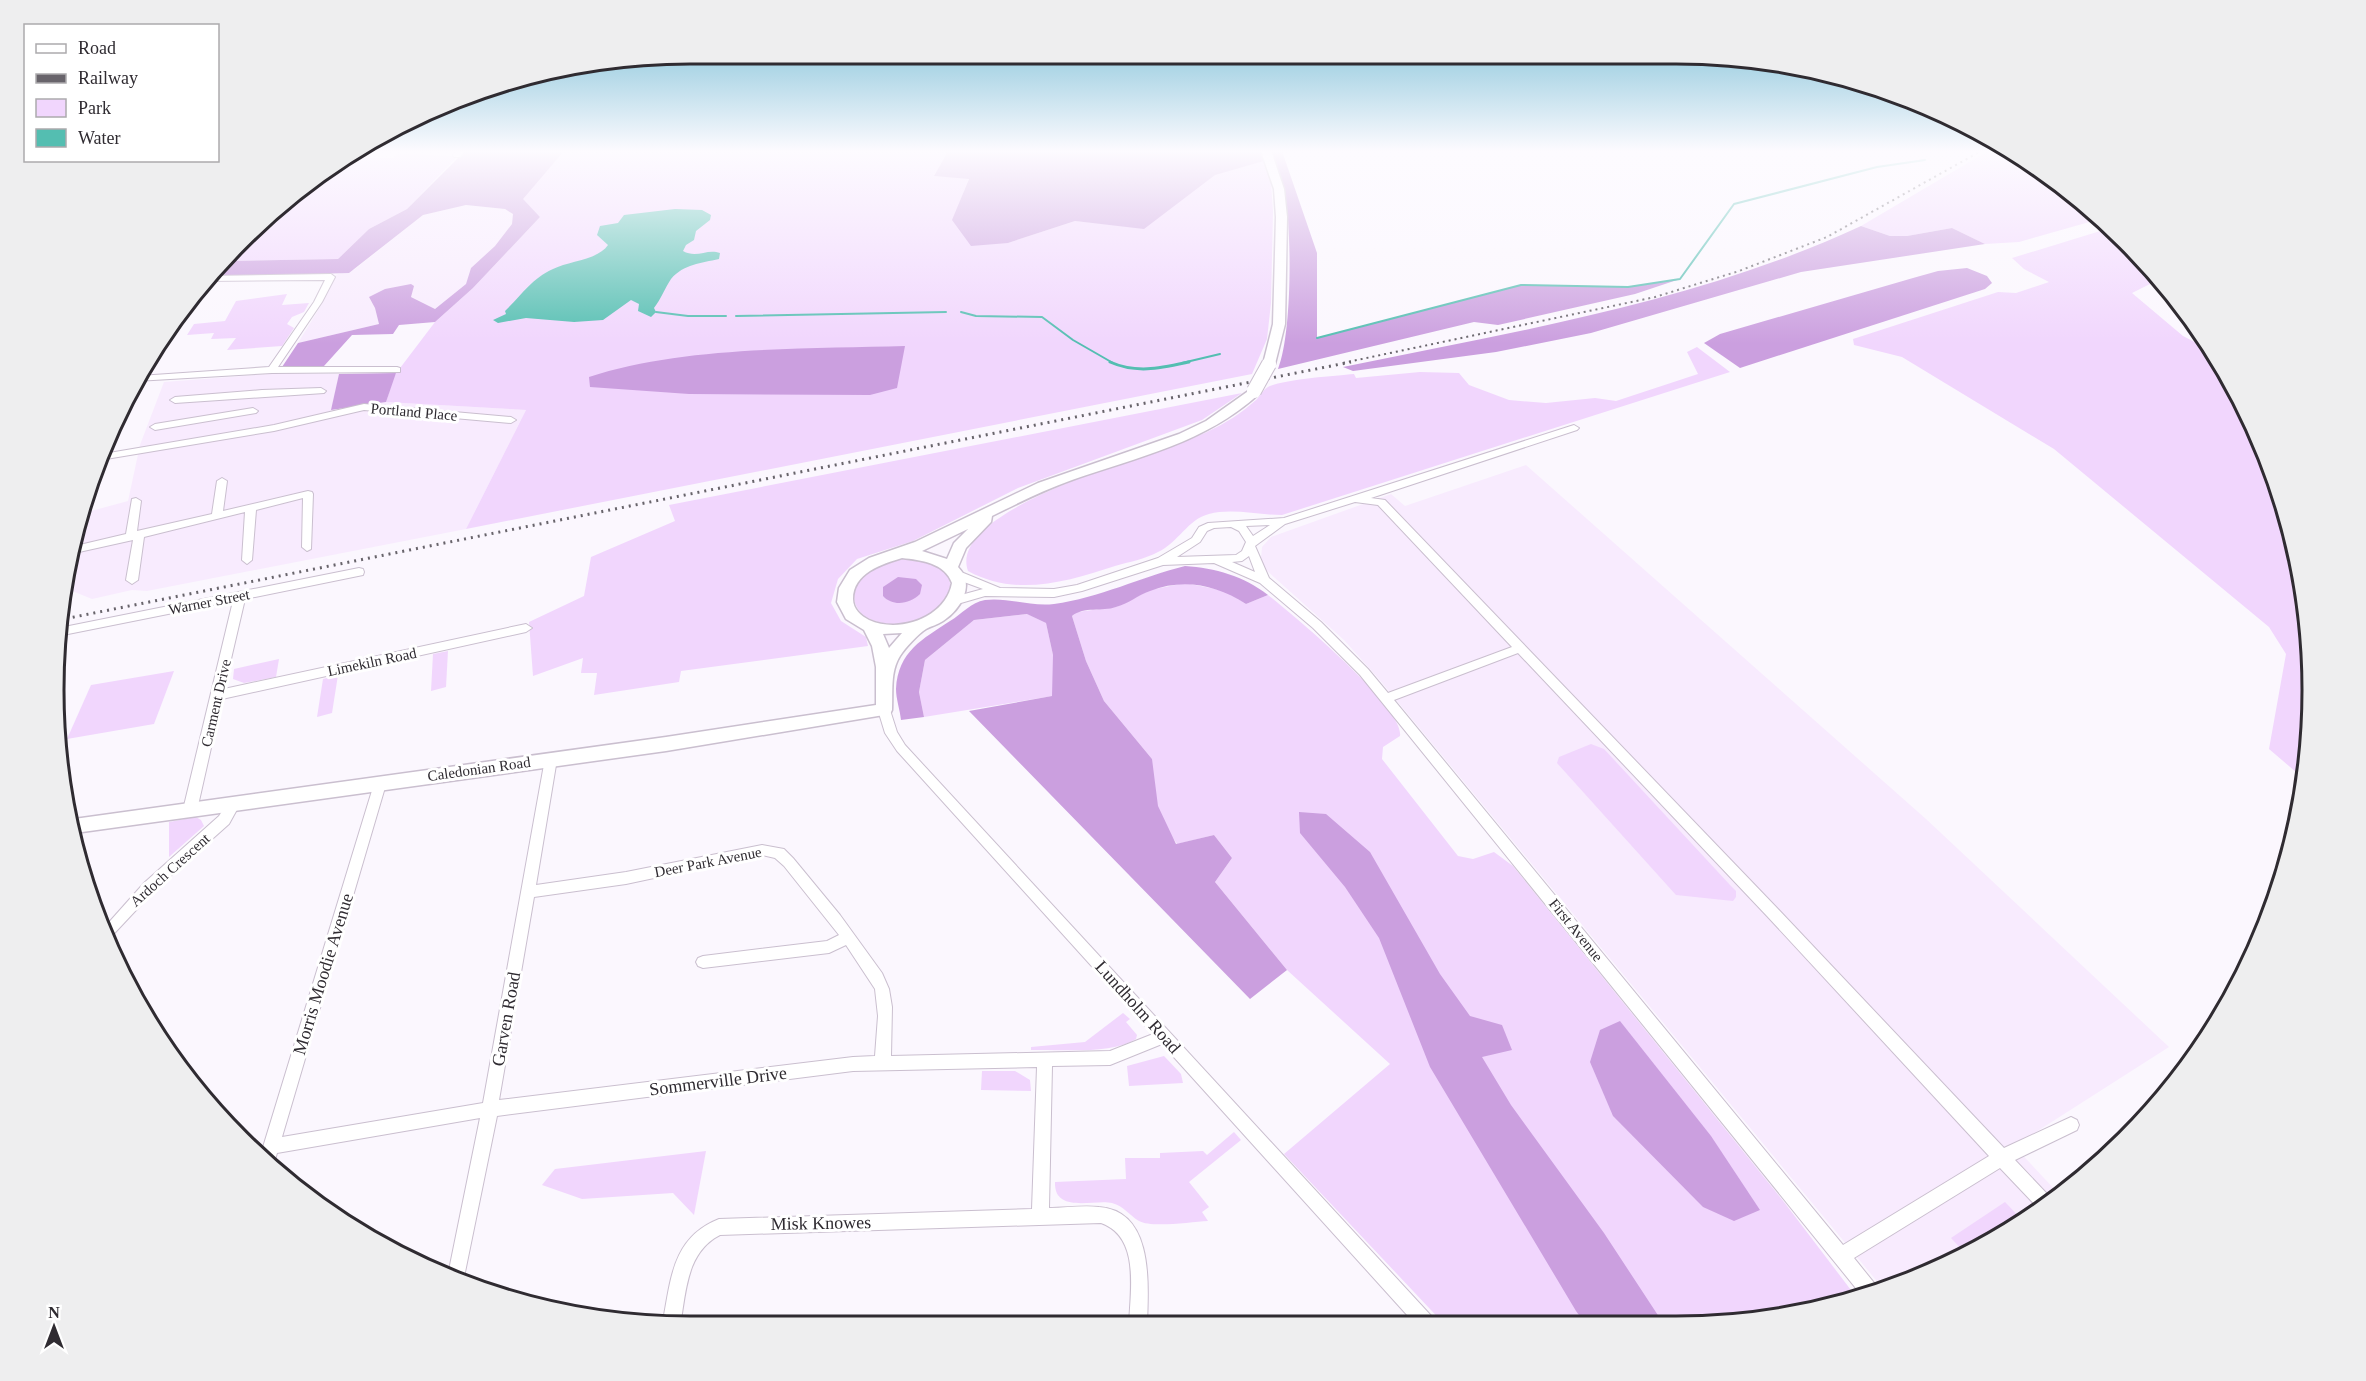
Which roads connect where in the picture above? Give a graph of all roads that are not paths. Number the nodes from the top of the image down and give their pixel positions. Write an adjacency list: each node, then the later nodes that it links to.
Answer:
1 (1281, 215): 18 (main road, bridge)
2 (219, 279): 3 (street)
3 (272, 370): 4 (street); 5 (street)
4 (397, 370)
5 (147, 378)
6 (321, 391): 7 (street)
7 (262, 393): 8 (street); 9 (street)
8 (175, 400)
9 (253, 411): 11 (street); 13 (street)
10 (511, 420): 13 (street, Portland Place)
11 (154, 427)
12 (1574, 428): 16 (street)
13 (249, 432): 14 (street, Portland Place)
14 (110, 455)
15 (222, 481): 20 (street)
16 (1355, 499): 21 (street); 43 (street)
17 (136, 501): 23 (street)
18 (1003, 505): 28 (main road); 32 (main road)
19 (251, 508): 20 (street); 27 (street); 30 (street)
20 (217, 516): 23 (street)
21 (1285, 521): 22 (street); 25 (street)
22 (1235, 526): 24 (street); 25 (street)
23 (135, 535): 26 (street); 34 (street)
24 (1196, 540): 29 (street); 31 (street)
25 (1251, 545): 29 (street); 35 (street, First Avenue)
26 (81, 548)
27 (308, 548)
28 (902, 553): 32 (main road); 40 (main road)
29 (1214, 559): 31 (street); 35 (street, First Avenue)
30 (247, 560)
31 (1162, 561): 36 (street)
32 (954, 571): 36 (street); 38 (main road)
33 (358, 572): 37 (street, Warner Street)
34 (132, 580)
35 (1264, 580): 46 (street, First Avenue)
36 (1013, 592): 38 (street)
37 (240, 596): 42 (street, Warner Street); 45 (street, Carment Drive)
38 (954, 601): 39 (main road)
39 (919, 626): 40 (main road); 44 (main road)
40 (870, 627): 44 (main road, Lundholm Road)
41 (526, 628): 45 (street, Limekiln Road)
42 (68, 630)
43 (1521, 648): 46 (street); 64 (street)
44 (885, 671): 47 (main road, Lundholm Road)
45 (218, 695): 51 (street, Carment Drive)
46 (1386, 698): 67 (street, First Avenue)
47 (884, 710): 48 (main road, Caledonian Road); 57 (street, Lundholm Road)
48 (551, 759): 49 (main road, Caledonian Road); 53 (street, Garven Road)
49 (380, 784): 50 (main road, Caledonian Road); 62 (street, Morris Moodie Avenue)
50 (234, 804): 51 (main road, Caledonian Road); 54 (street, Ardoch Crescent)
51 (190, 810): 52 (main road, Caledonian Road)
52 (80, 825)
53 (529, 892): 55 (street, Deer Park Avenue); 60 (street, Garven Road)
54 (112, 929)
55 (848, 937): 56 (street); 59 (street, Deer Park Avenue)
56 (703, 962)
57 (1164, 1036): 58 (street, Sommerville Drive); 72 (street, Lundholm Road)
58 (1045, 1060): 59 (street, Sommerville Drive); 66 (street)
59 (882, 1063): 60 (street, Sommerville Drive)
60 (490, 1109): 62 (street, Sommerville Drive); 68 (street, Garven Road)
61 (2071, 1125): 64 (street)
62 (272, 1146): 63 (street, Morris Moodie Avenue)
63 (270, 1153)
64 (2001, 1158): 65 (street); 67 (street)
65 (2040, 1199)
66 (1040, 1218): 70 (street, Misk Knowes); 71 (street, Misk Knowes)
67 (1841, 1256): 69 (street, First Avenue)
68 (458, 1271)
69 (1866, 1286)
70 (673, 1316)
71 (1138, 1316)
72 (1420, 1316)

